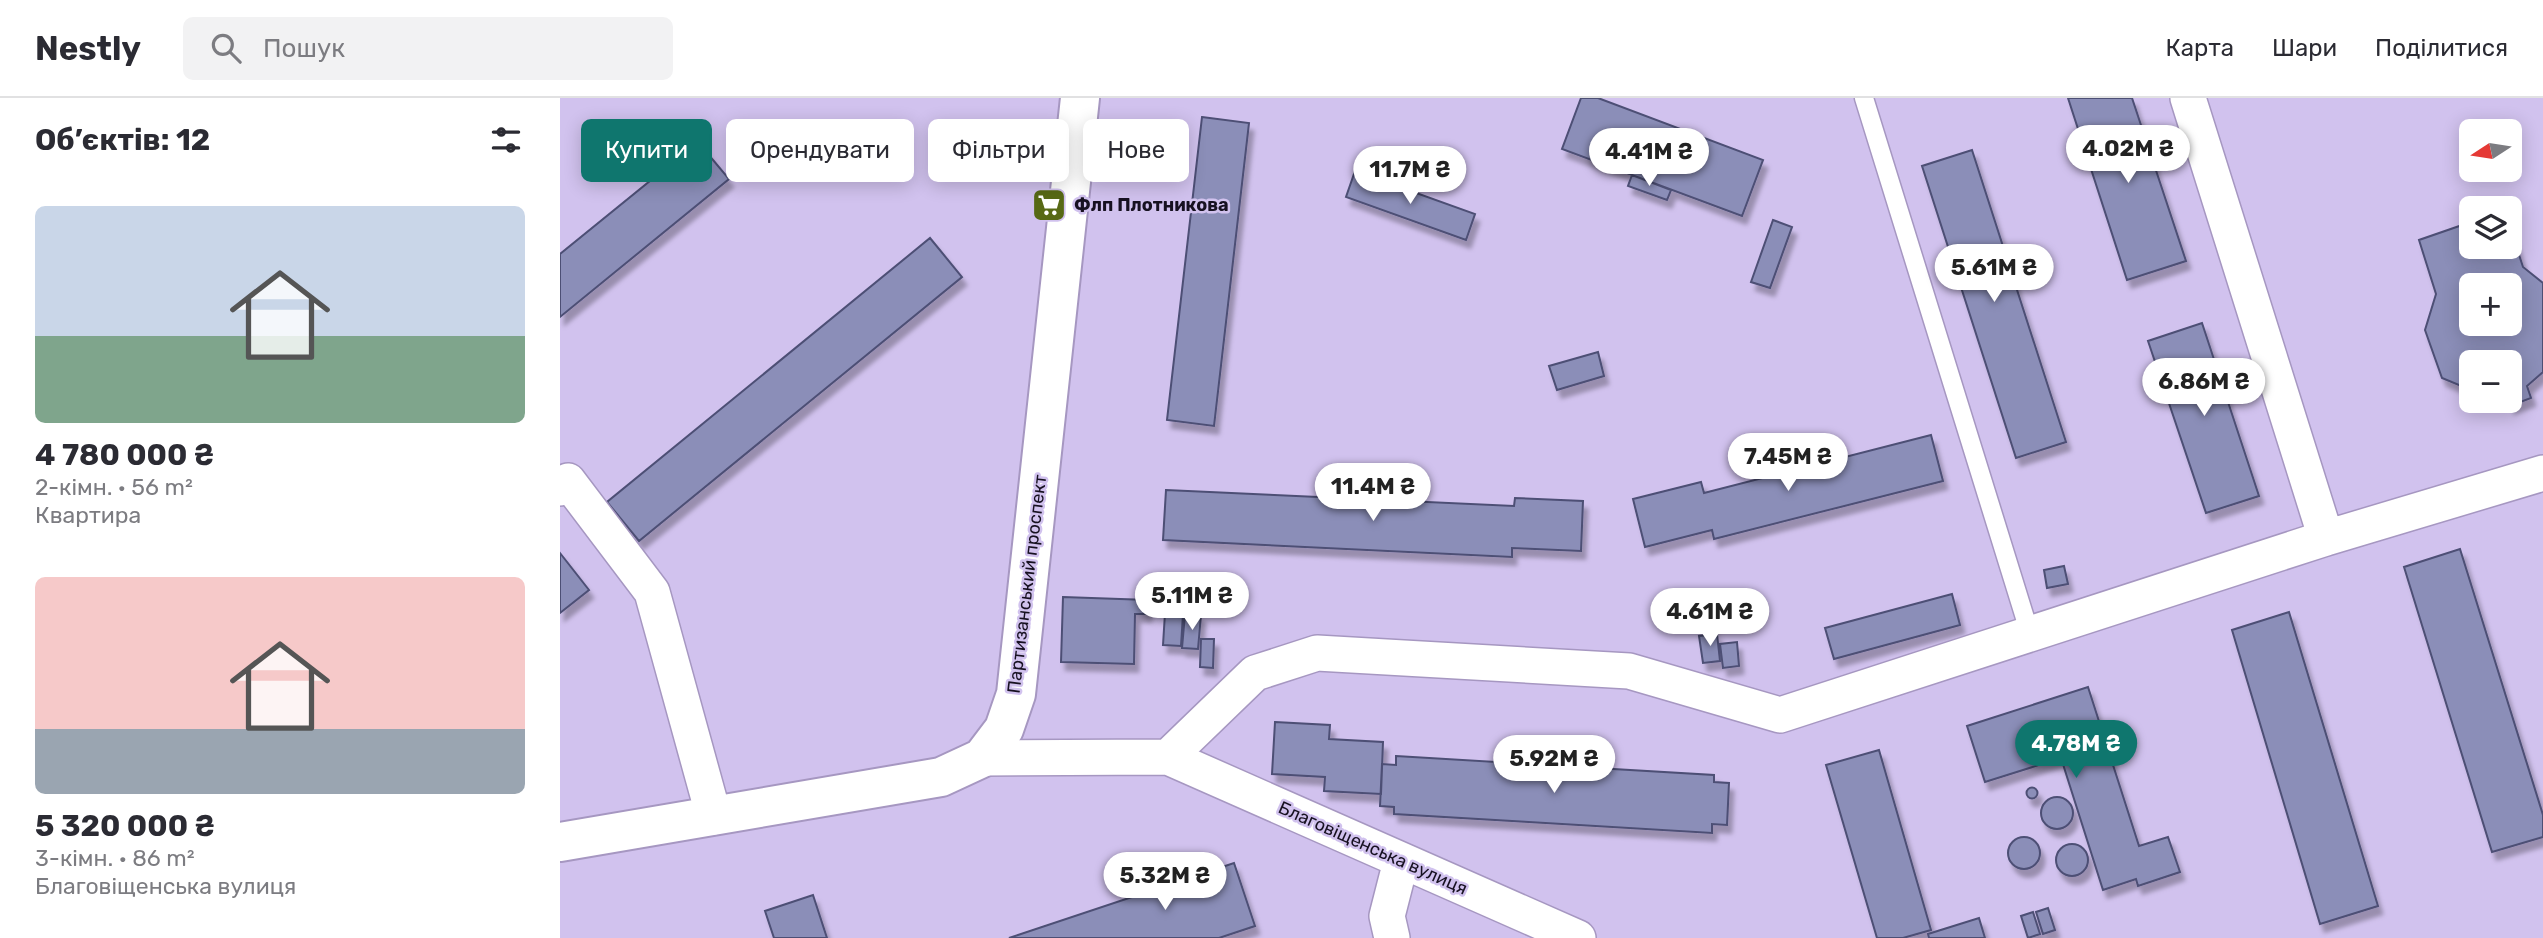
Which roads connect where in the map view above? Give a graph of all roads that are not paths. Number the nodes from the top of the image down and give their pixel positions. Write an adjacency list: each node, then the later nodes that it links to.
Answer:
1 (1080, 98): 9 (street, Партизанський проспект)
2 (1864, 98): 7 (lane)
3 (2188, 98): 6 (street)
4 (2543, 473): 6 (street)
5 (560, 488): 10 (street)
6 (2326, 538): 7 (street)
7 (2031, 634): 8 (street)
8 (1168, 757): 9 (street); 12 (street, Благовіщенська вулиця)
9 (982, 758): 10 (street, Партизанський проспект)
10 (714, 817): 11 (street, Партизанський проспект)
11 (560, 842)
12 (1401, 861): 13 (street); 14 (street, Благовіщенська вулиця)
13 (1392, 938)
14 (1578, 938)

